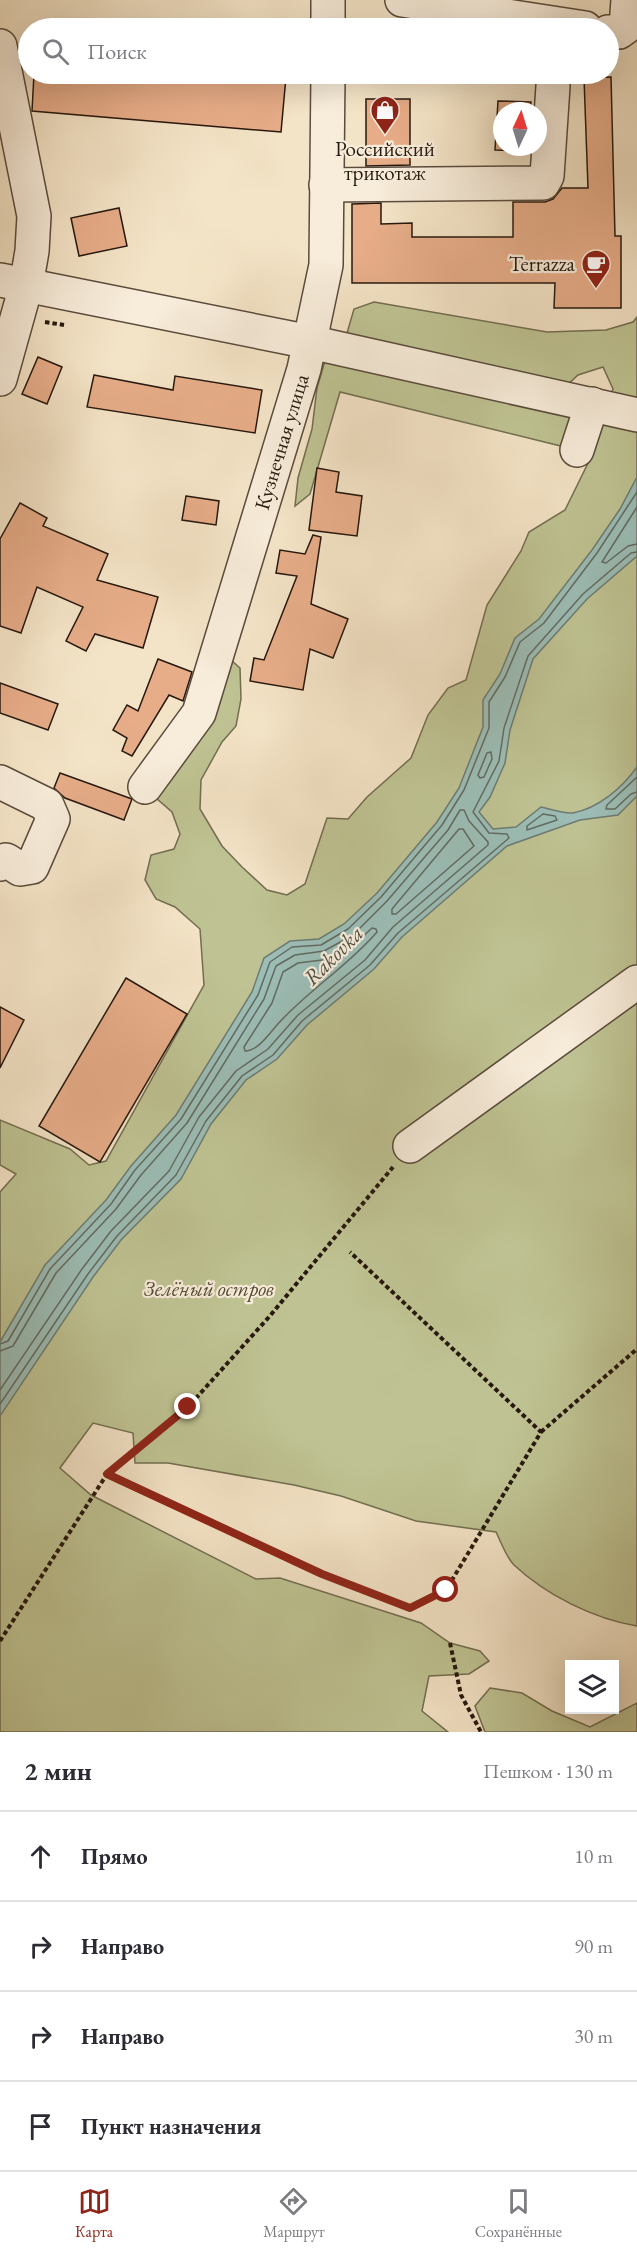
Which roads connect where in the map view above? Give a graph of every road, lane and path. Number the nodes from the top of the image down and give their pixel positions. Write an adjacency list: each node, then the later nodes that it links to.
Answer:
1 (328, 0): 4 (street)
2 (402, 0): 5 (street)
3 (628, 0): 6 (street)
4 (328, 18)
5 (520, 18)
6 (619, 32)
7 (0, 46): 11 (street)
8 (328, 84): 10 (street, Кузнечная улица)
9 (553, 86): 10 (street)
10 (326, 185): 12 (street, Кузнечная улица)
11 (13, 283): 12 (street); 13 (street)
12 (310, 342): 14 (street); 18 (street, Кузнечная улица)
13 (0, 380)
14 (592, 404): 15 (street); 16 (street)
15 (636, 415)
16 (577, 450)
17 (0, 782): 19 (street)
18 (145, 787)
19 (0, 864)
20 (637, 982): 21 (street)
21 (410, 1146): 25 (path)
22 (350, 1252): 24 (path)
23 (637, 1349): 24 (path)
24 (541, 1432): 25 (path)
25 (107, 1474): 26 (path)
26 (0, 1641)
27 (450, 1643): 28 (path)
28 (481, 1732)

